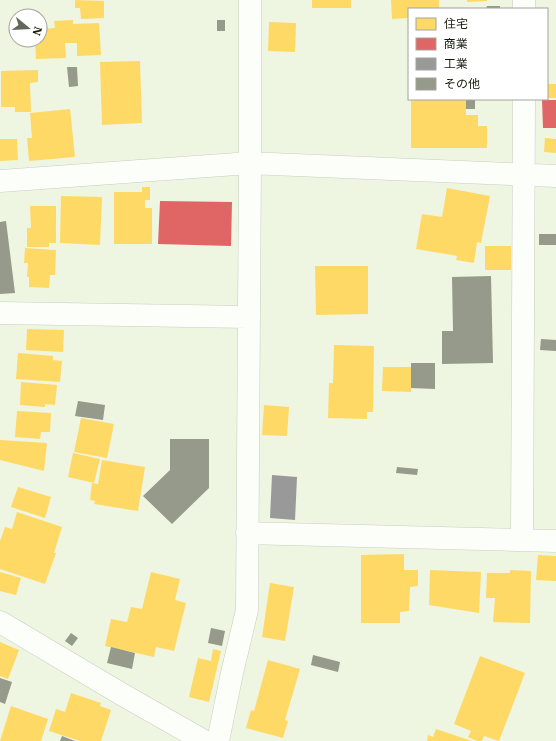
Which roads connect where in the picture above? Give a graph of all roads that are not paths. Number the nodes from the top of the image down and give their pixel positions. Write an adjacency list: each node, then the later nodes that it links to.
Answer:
1 (250, 0): 3 (street)
2 (524, 100): 4 (street)
3 (250, 163): 4 (street); 6 (street); 8 (street)
4 (524, 174): 5 (street); 10 (street)
5 (556, 176)
6 (0, 181)
7 (0, 313): 8 (street)
8 (249, 318): 9 (street)
9 (247, 533): 10 (street); 14 (street)
10 (522, 540): 11 (street)
11 (556, 541)
12 (0, 622): 13 (street)
13 (204, 741)
14 (218, 741)

